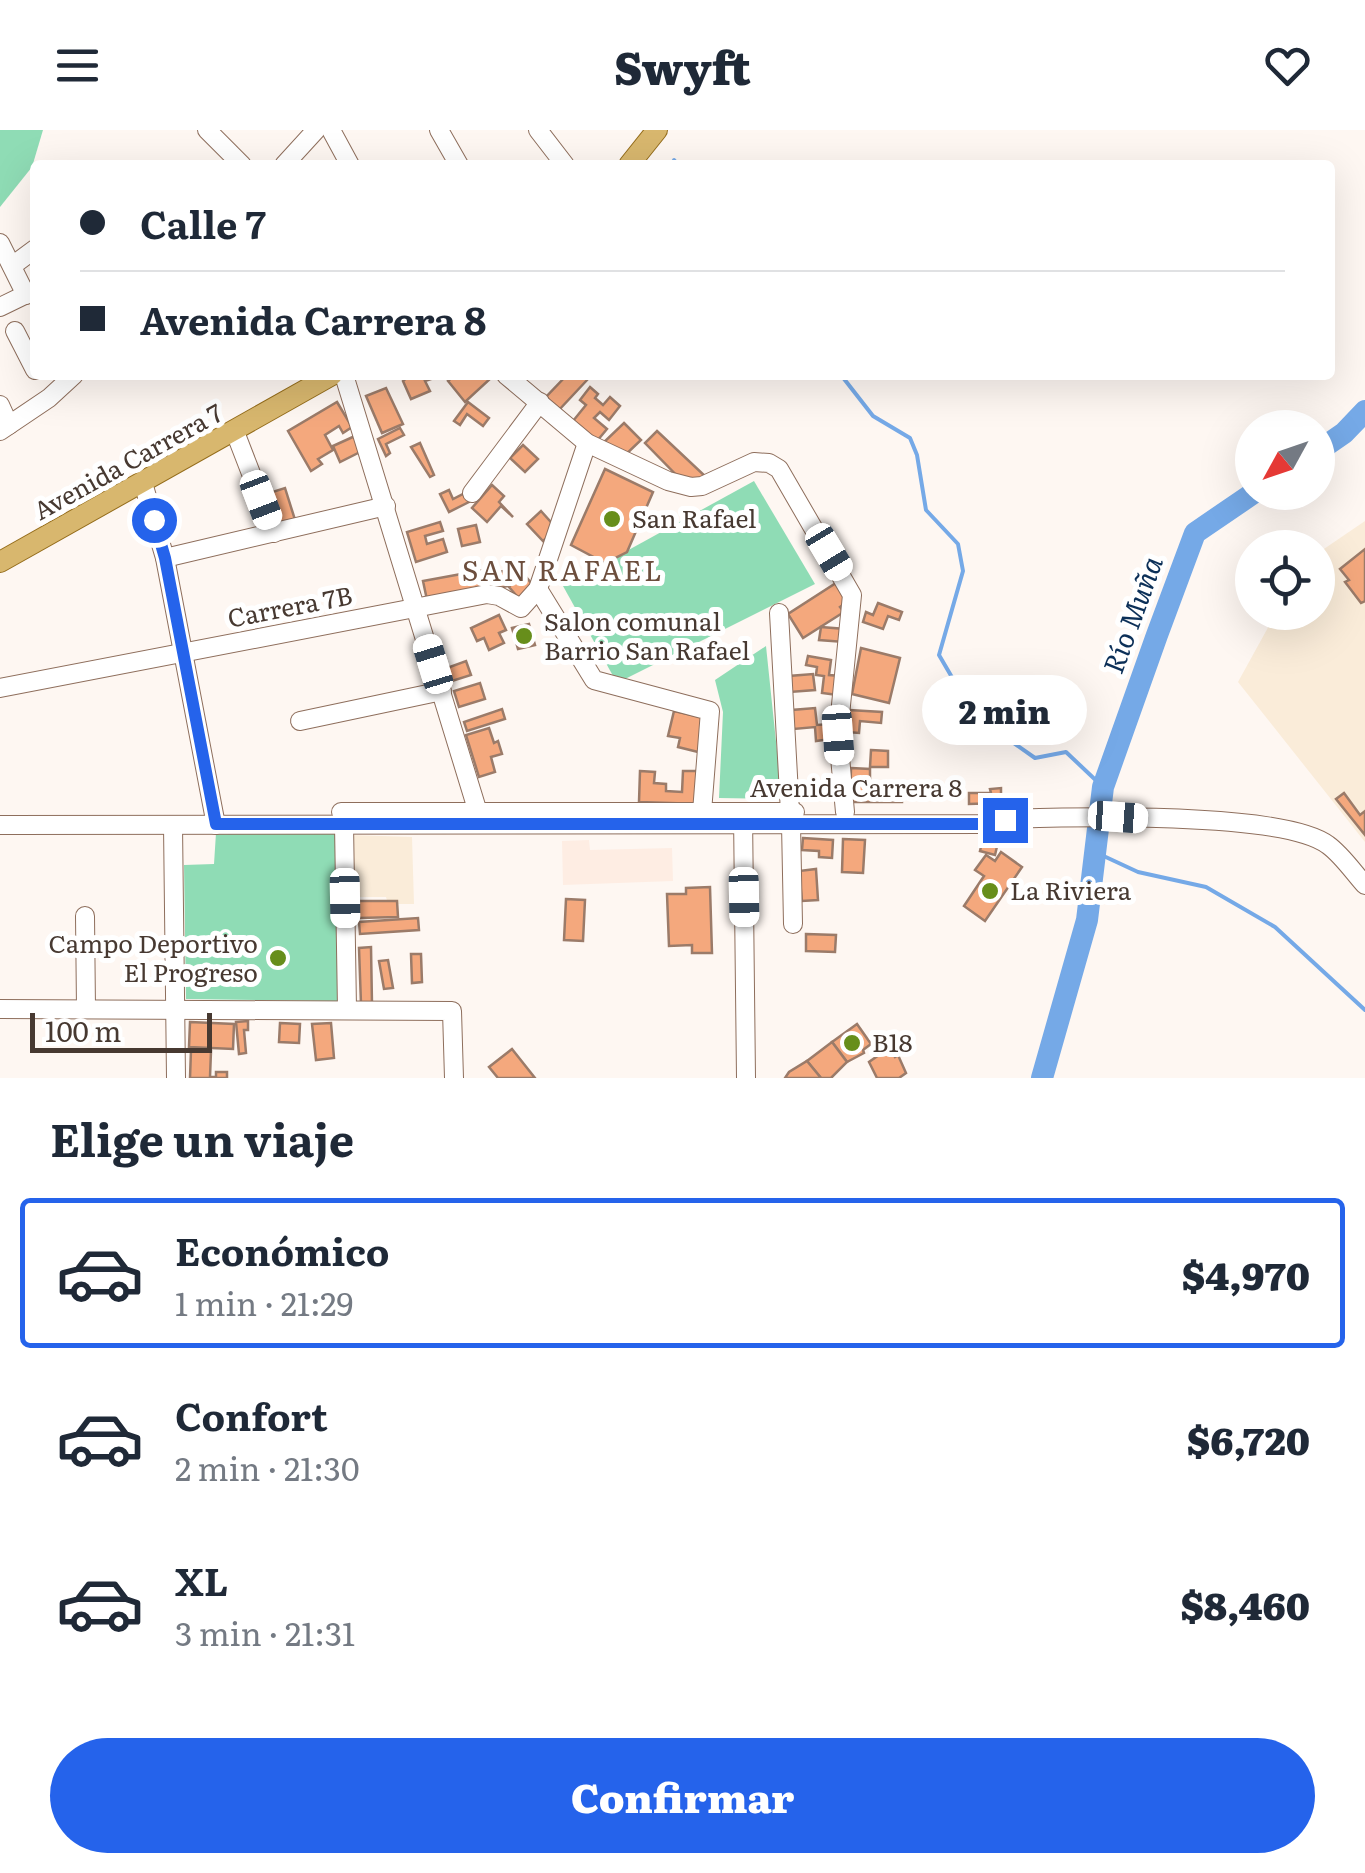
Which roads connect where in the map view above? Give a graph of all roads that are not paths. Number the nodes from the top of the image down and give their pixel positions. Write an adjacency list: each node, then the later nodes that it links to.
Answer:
1 (208, 130): 7 (street)
2 (331, 130): 9 (street)
3 (440, 130): 10 (street)
4 (538, 130): 11 (street)
5 (309, 132): 8 (street)
6 (647, 134): 12 (main road)
7 (237, 160)
8 (288, 160)
9 (347, 160)
10 (456, 160)
11 (561, 160)
12 (632, 160)
13 (0, 243): 15 (street)
14 (30, 252): 15 (street)
15 (12, 266): 16 (street)
16 (30, 293): 17 (street)
17 (0, 307)
18 (15, 331): 19 (street)
19 (30, 360)
20 (40, 380): 25 (street)
21 (69, 380): 25 (street)
22 (323, 380): 29 (main road, Avenida Carrera 7)
23 (346, 380): 33 (street)
24 (512, 380): 26 (street)
25 (49, 398): 28 (street)
26 (540, 402): 30 (street); 32 (street)
27 (0, 405): 28 (street)
28 (5, 428)
29 (235, 432): 31 (main road, Avenida Carrera 7); 34 (street)
30 (588, 444): 37 (street); 45 (street)
31 (143, 483): 35 (street); 36 (main road, Avenida Carrera 7)
32 (472, 493)
33 (386, 506): 34 (street); 38 (street)
34 (274, 533): 35 (street)
35 (165, 558): 40 (street)
36 (0, 562)
37 (532, 597): 38 (street, Carrera 7B); 44 (street)
38 (416, 608): 40 (street, Carrera 7B); 42 (street)
39 (779, 613): 49 (street)
40 (184, 652): 41 (street, Carrera 7B); 50 (street)
41 (0, 688)
42 (442, 691): 43 (street); 47 (street)
43 (300, 721)
44 (702, 812): 47 (street, Avenida Carrera 8); 48 (street, Avenida Carrera 8)
45 (844, 812): 49 (street, Avenida Carrera 8); 51 (street, Avenida Carrera 8)
46 (0, 814): 50 (street, Avenida Carrera 8)
47 (480, 818): 48 (street, Avenida Carrera 8); 50 (street, Avenida Carrera 8); 52 (street, Avenida Carrera 8)
48 (743, 818): 49 (street, Avenida Carrera 8); 64 (street)
49 (790, 818): 51 (street, Avenida Carrera 8); 57 (street)
50 (215, 819): 52 (street, Avenida Carrera 8); 54 (street, Avenida Carrera 8)
51 (1005, 820): 55 (street)
52 (344, 824): 60 (street)
53 (0, 825): 54 (street, Avenida Carrera 8)
54 (173, 825): 61 (street)
55 (1365, 885)
56 (85, 916): 59 (street)
57 (792, 924)
58 (0, 1008): 59 (street)
59 (86, 1009): 61 (street)
60 (347, 1009): 61 (street); 63 (street)
61 (176, 1012): 62 (street)
62 (176, 1078)
63 (454, 1078)
64 (746, 1078)

